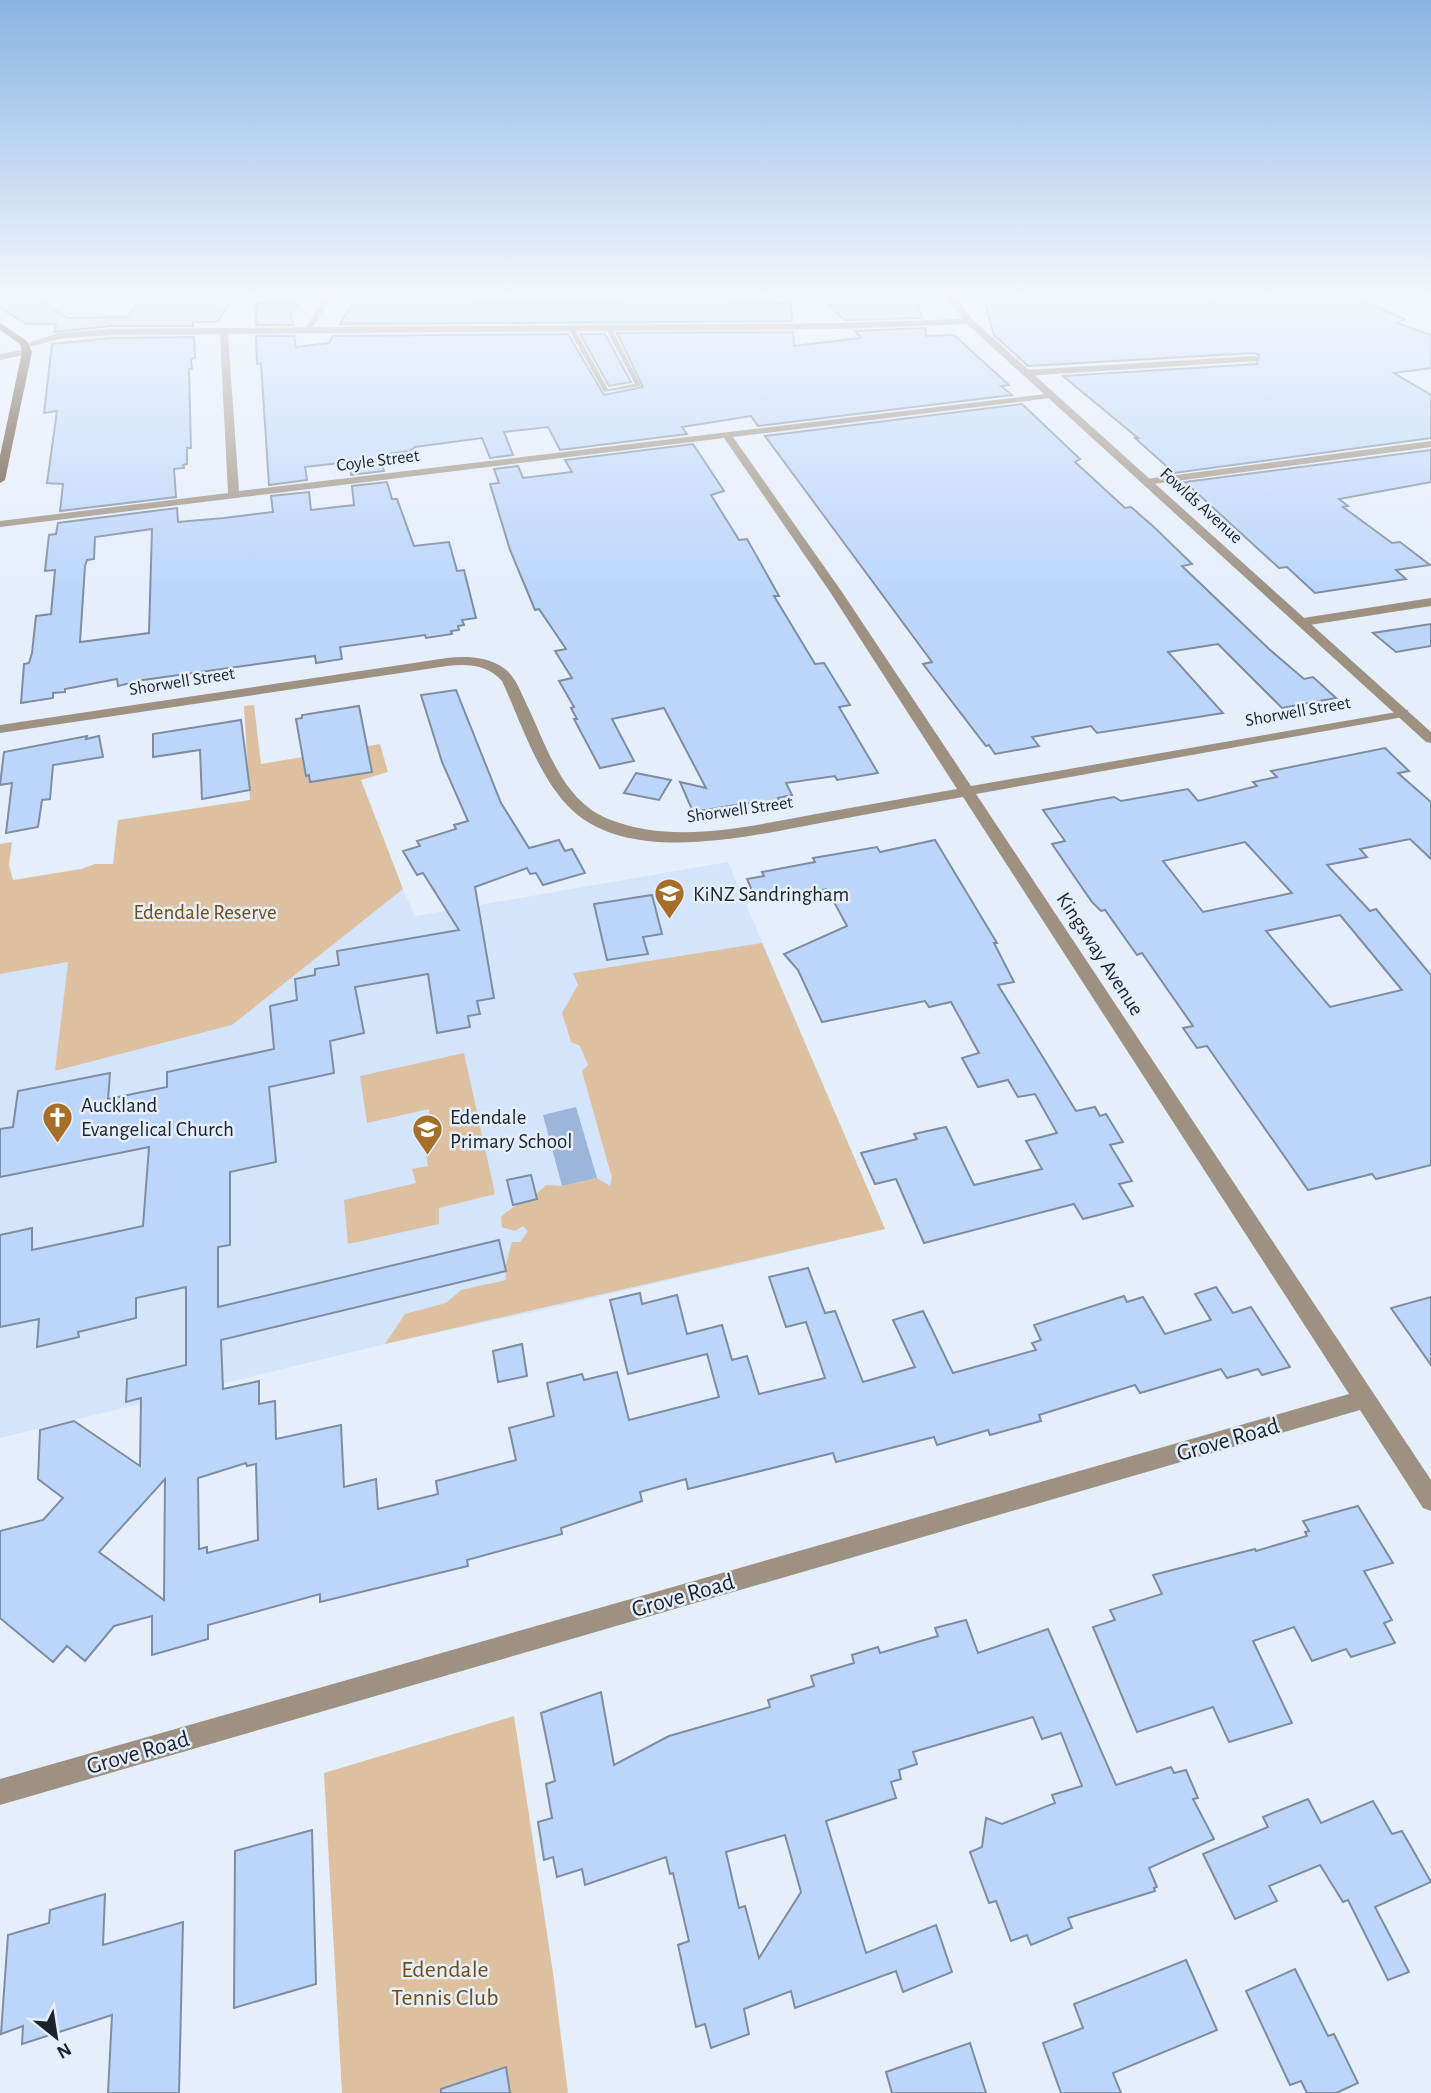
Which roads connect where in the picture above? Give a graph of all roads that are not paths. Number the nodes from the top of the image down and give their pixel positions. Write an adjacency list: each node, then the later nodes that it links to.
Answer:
1 (16, 395): 6 (main road)
2 (228, 395): 9 (street)
3 (1051, 395): 4 (street, Coyle Street); 8 (street, Fowlds Avenue)
4 (727, 435): 9 (street, Coyle Street); 16 (street, Kingsway Avenue)
5 (1431, 444): 8 (street)
6 (3, 451): 7 (main road)
7 (0, 480)
8 (1146, 482): 12 (street, Fowlds Avenue)
9 (234, 496): 10 (street, Coyle Street)
10 (0, 524)
11 (1431, 601): 12 (street)
12 (1303, 622): 13 (street, Fowlds Avenue)
13 (1403, 713): 15 (street, Fowlds Avenue); 16 (street, Shorwell Street)
14 (0, 729): 16 (street, Shorwell Street)
15 (1431, 739)
16 (966, 792): 17 (street, Kingsway Avenue)
17 (1365, 1398): 18 (street, Kingsway Avenue); 19 (street, Grove Road)
18 (1431, 1500)
19 (0, 1792)

